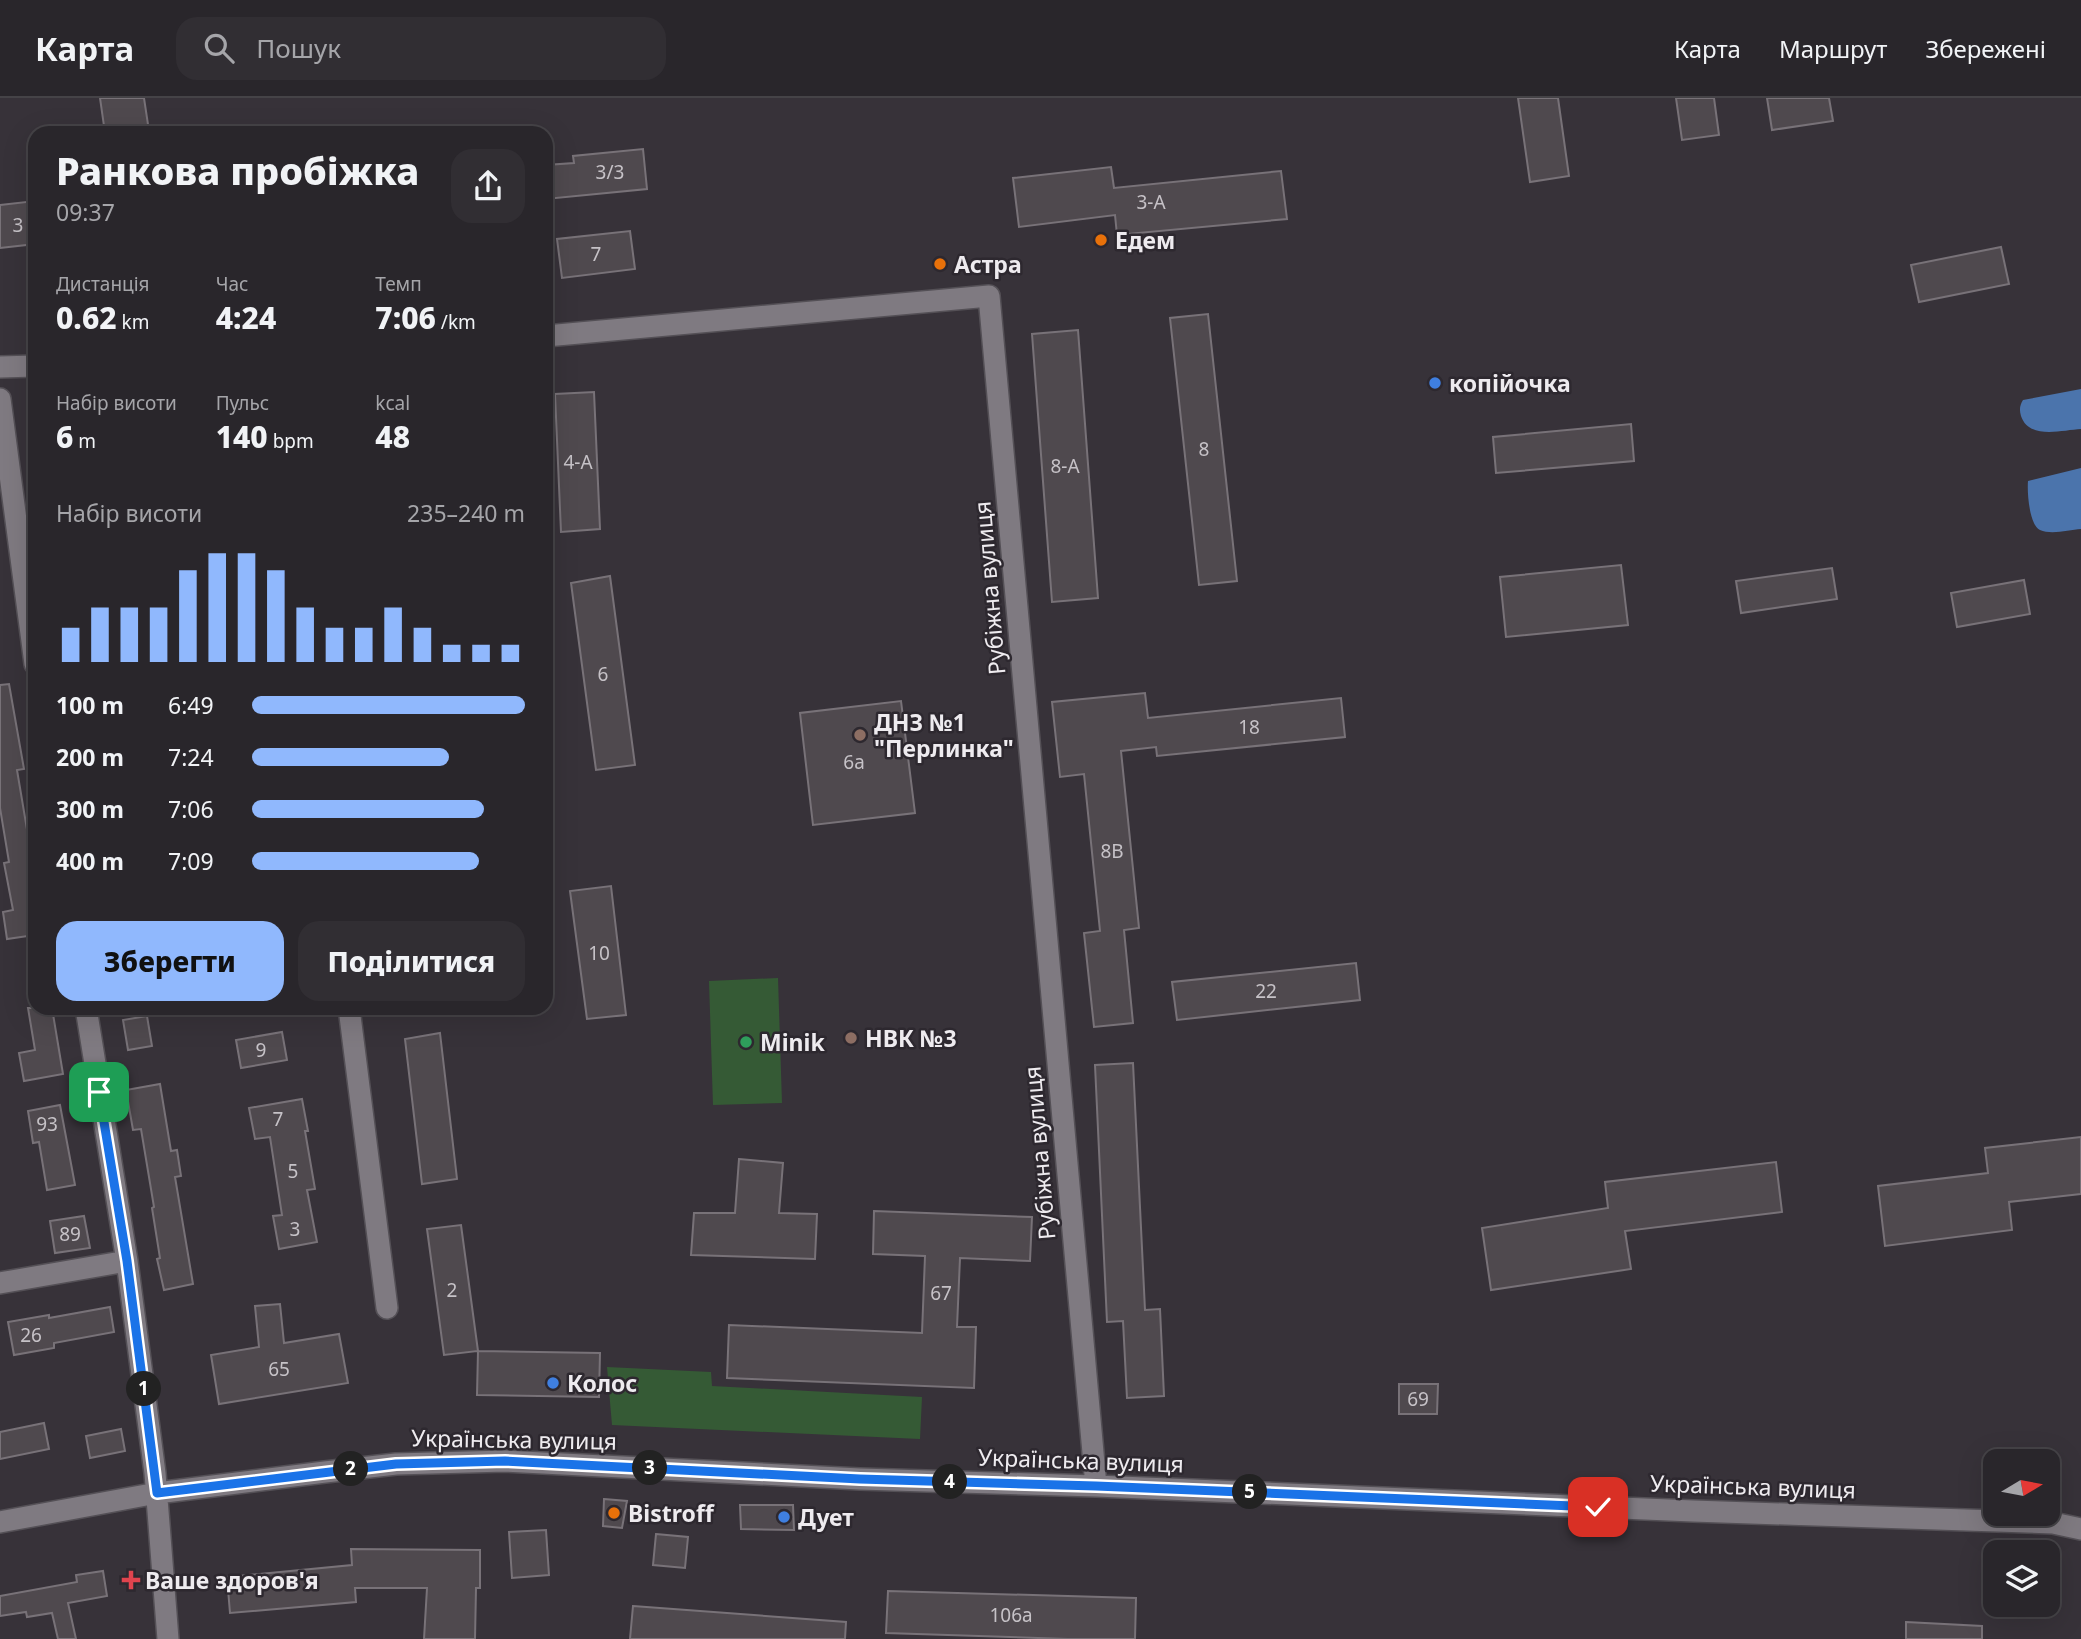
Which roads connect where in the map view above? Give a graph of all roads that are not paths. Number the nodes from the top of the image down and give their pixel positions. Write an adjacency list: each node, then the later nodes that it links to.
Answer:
1 (553, 335): 11 (street, Рубіжна вулиця)
2 (28, 366): 3 (street)
3 (0, 367)
4 (0, 399): 5 (street)
5 (28, 611)
6 (87, 1015): 8 (street)
7 (350, 1015): 10 (street)
8 (127, 1261): 9 (street); 12 (street)
9 (0, 1283)
10 (387, 1308)
11 (1096, 1486): 12 (street, Українська вулиця); 14 (street, Українська вулиця)
12 (157, 1493): 13 (street, Українська вулиця); 15 (street)
13 (0, 1522)
14 (2081, 1528)
15 (168, 1639)

